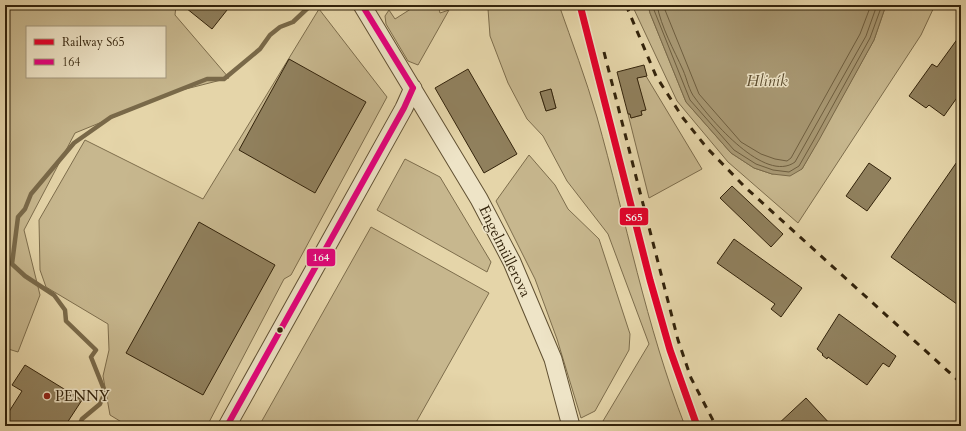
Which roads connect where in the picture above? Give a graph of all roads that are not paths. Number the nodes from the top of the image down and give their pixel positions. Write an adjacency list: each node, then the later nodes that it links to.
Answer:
1 (362, 5): 2 (street, Engelmüllerova)
2 (413, 88): 3 (street); 4 (street, Engelmüllerova)
3 (227, 426)
4 (571, 426)

